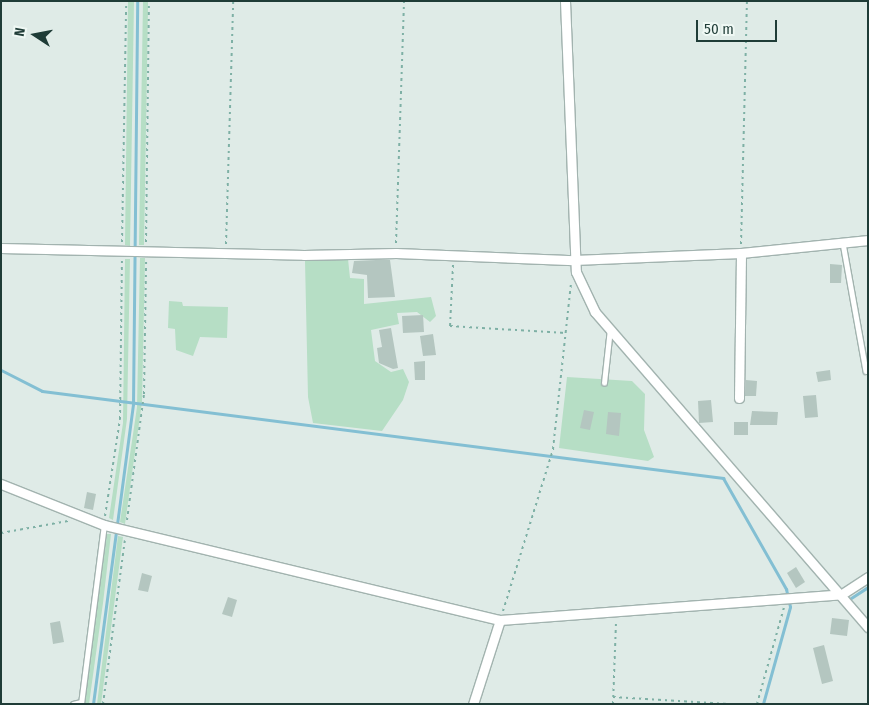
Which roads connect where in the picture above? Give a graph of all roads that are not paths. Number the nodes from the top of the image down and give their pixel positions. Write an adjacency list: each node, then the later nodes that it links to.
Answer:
1 (565, 1): 6 (street)
2 (868, 240): 3 (street)
3 (843, 243): 5 (street); 8 (lane)
4 (1, 248): 6 (street)
5 (741, 253): 6 (street); 10 (street)
6 (574, 260): 7 (street)
7 (610, 329): 9 (lane); 14 (street)
8 (866, 371)
9 (604, 383)
10 (739, 398)
11 (1, 484): 12 (street)
12 (104, 526): 15 (street); 17 (lane)
13 (868, 577): 14 (street)
14 (842, 594): 15 (street); 16 (street)
15 (500, 620): 19 (street)
16 (868, 628)
17 (81, 703): 18 (lane)
18 (73, 704)
19 (473, 704)

